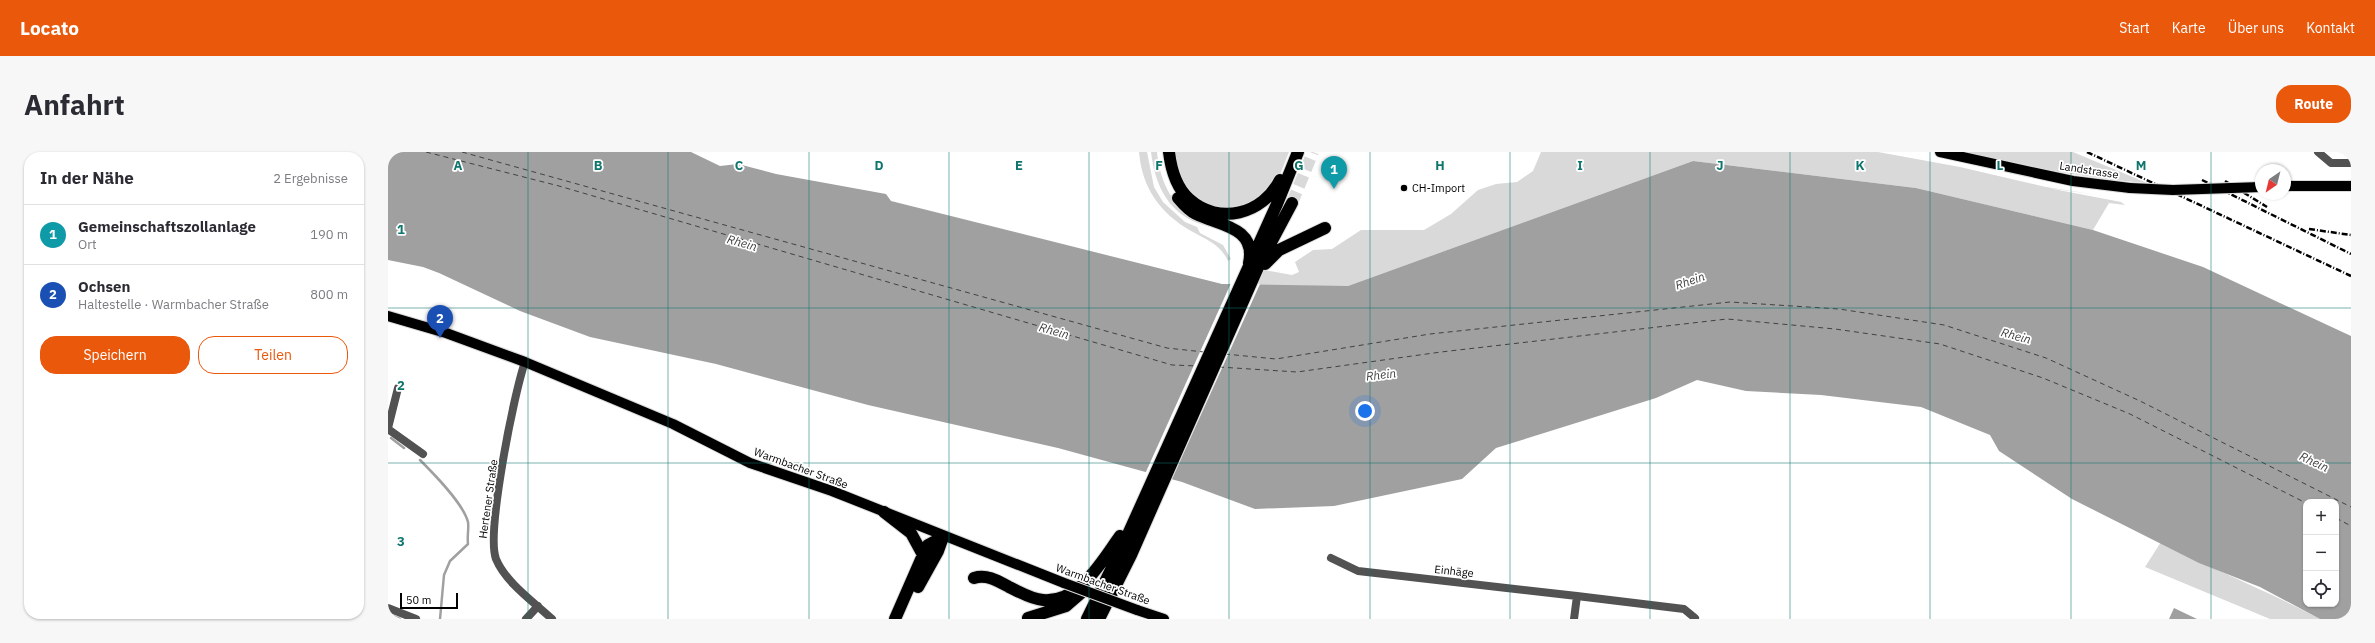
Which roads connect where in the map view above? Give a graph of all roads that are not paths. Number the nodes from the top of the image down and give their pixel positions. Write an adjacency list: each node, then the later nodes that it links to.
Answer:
1 (1162, 152): 13 (highway)
2 (1169, 152): 3 (highway)
3 (1293, 152)
4 (1298, 152): 13 (highway)
5 (1940, 152): 10 (main road, Landstrasse, bridge)
6 (2318, 152): 7 (street)
7 (2351, 163)
8 (2291, 186): 9 (main road)
9 (2351, 186)
10 (2255, 187)
11 (1292, 203): 13 (highway)
12 (1325, 228): 13 (highway)
13 (1257, 264): 16 (highway); 16 (highway)
14 (388, 316): 15 (main road, Warmbacher Straße)
15 (525, 362): 22 (main road, Warmbacher Straße); 31 (street, Hertener Straße)
16 (1204, 376): 20 (highway)
17 (398, 388): 18 (street)
18 (388, 429): 19 (street)
19 (423, 454)
20 (1153, 491): 21 (highway); 41 (highway)
21 (1138, 511): 24 (highway); 28 (highway)
22 (884, 512): 23 (main road, Warmbacher Straße); 25 (highway)
23 (943, 537): 25 (highway); 39 (highway); 42 (main road, Warmbacher Straße, bridge)
24 (1125, 541): 27 (highway); 33 (highway)
25 (924, 555): 38 (highway)
26 (1331, 558): 29 (street, Einhäge)
27 (1109, 572): 30 (highway); 40 (highway)
28 (974, 578)
29 (1577, 596): 34 (street, Einhäge); 43 (street)
30 (1089, 597)
31 (538, 606): 36 (street); 37 (street, Hertener Straße)
32 (388, 608): 35 (street)
33 (1028, 618)
34 (1695, 618)
35 (416, 619)
36 (526, 619)
37 (552, 619)
38 (894, 619)
39 (902, 619)
40 (1087, 619)
41 (1099, 619)
42 (1164, 619)
43 (1574, 619)

